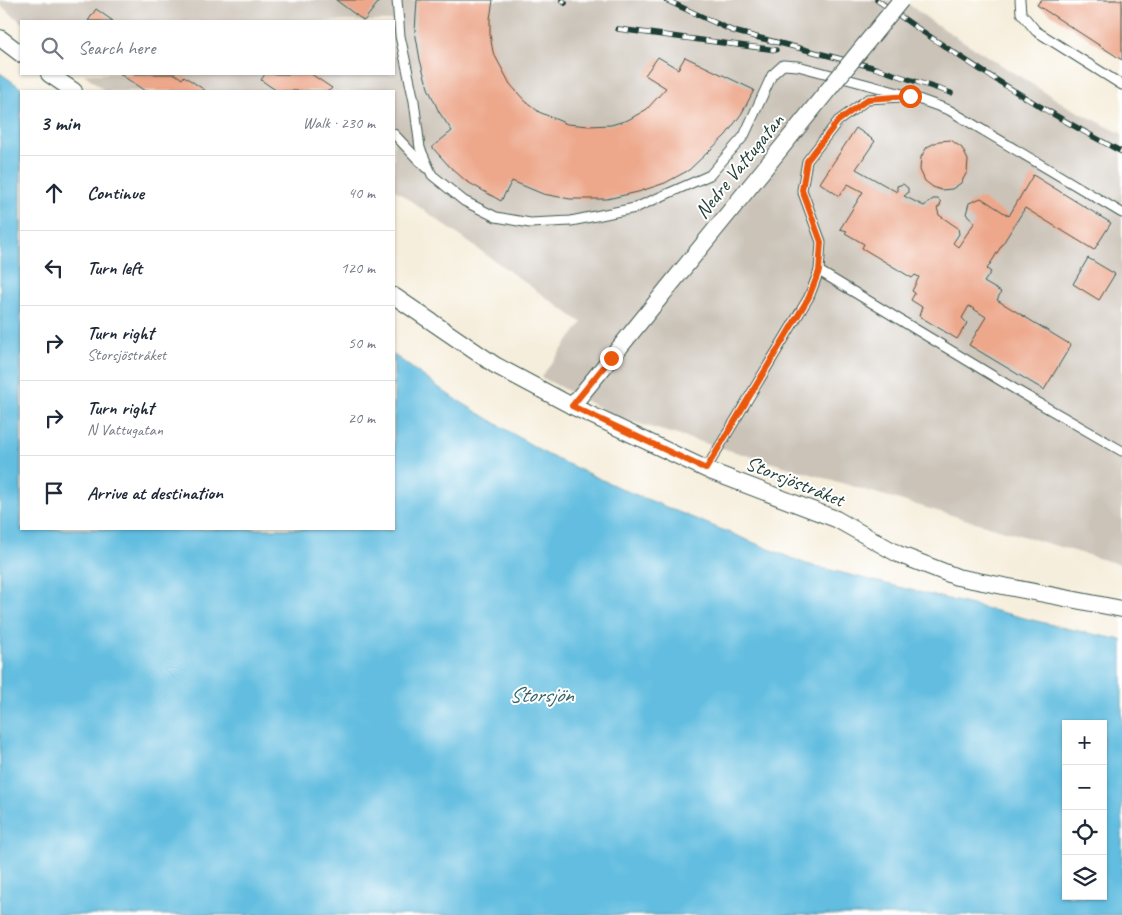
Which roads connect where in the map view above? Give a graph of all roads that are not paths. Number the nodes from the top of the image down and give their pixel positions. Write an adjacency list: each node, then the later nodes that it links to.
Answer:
1 (397, 0): 11 (lane)
2 (901, 0): 15 (street, Nedre Vattugatan, bridge)
3 (1020, 0): 7 (lane)
4 (0, 38): 5 (street)
5 (20, 53)
6 (50, 75): 8 (street)
7 (1122, 85)
8 (73, 90)
9 (910, 96): 11 (lane); 12 (lane); 13 (lane)
10 (395, 135): 11 (lane)
11 (432, 175)
12 (1122, 214)
13 (819, 271): 16 (lane); 17 (lane)
14 (395, 297): 15 (street, Storsjöstråket)
15 (572, 406): 17 (street, Storsjöstråket)
16 (1122, 451)
17 (706, 469): 18 (street, Storsjöstråket)
18 (1122, 609)

